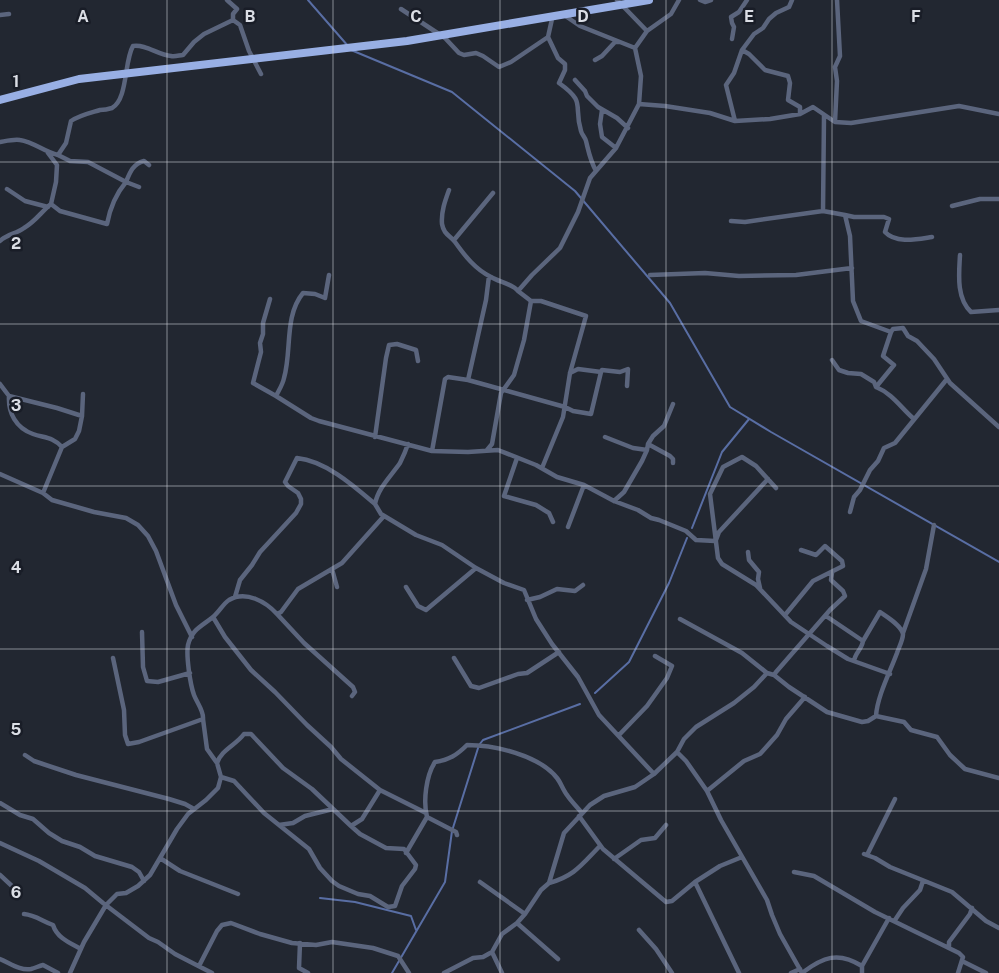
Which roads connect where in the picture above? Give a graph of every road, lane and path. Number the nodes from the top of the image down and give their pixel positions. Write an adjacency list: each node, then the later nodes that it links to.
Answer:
1 (227, 0): 13 (street)
2 (617, 0): 14 (street)
3 (649, 0): 23 (highway)
4 (679, 0): 14 (street)
5 (700, 0): 6 (street)
6 (710, 0)
7 (746, 0): 16 (street)
8 (792, 0): 19 (street)
9 (837, 0): 30 (street)
10 (401, 9): 15 (street)
11 (9, 14): 12 (street)
12 (0, 15)
13 (233, 20): 21 (street); 35 (street)
14 (647, 31): 18 (street)
15 (548, 37): 17 (street); 37 (street)
16 (732, 39)
17 (621, 42): 18 (street); 20 (street)
18 (635, 48): 24 (street)
19 (742, 50): 26 (street); 29 (street)
20 (595, 60)
21 (261, 74)
22 (575, 80): 25 (street)
23 (0, 100)
24 (639, 104): 29 (street); 31 (street)
25 (602, 110): 31 (street); 33 (street)
26 (800, 114): 28 (street); 29 (street)
27 (999, 114): 30 (street)
28 (824, 116): 30 (street); 46 (street)
29 (734, 121)
30 (834, 122)
31 (628, 128): 33 (street)
32 (0, 142): 34 (street)
33 (616, 148): 37 (street)
34 (47, 153): 35 (street); 44 (street)
35 (58, 155): 38 (street)
36 (149, 165): 38 (street)
37 (596, 171): 57 (street)
38 (126, 182): 39 (street); 44 (street)
39 (139, 187)
40 (6, 189): 44 (street)
41 (449, 190): 50 (street)
42 (493, 193): 50 (street)
43 (999, 199): 45 (street)
44 (50, 205): 51 (street)
45 (952, 206)
46 (823, 211): 47 (street); 48 (street)
47 (845, 215): 49 (street); 53 (street)
48 (731, 221)
49 (932, 237)
50 (454, 240): 56 (street)
51 (0, 241)
52 (960, 255): 60 (street)
53 (852, 268): 55 (street); 61 (street)
54 (329, 275): 74 (street)
55 (650, 275)
56 (489, 276): 57 (street); 67 (street)
57 (518, 291): 59 (street)
58 (270, 298): 74 (street)
59 (531, 301): 65 (street); 71 (street)
60 (999, 310)
61 (891, 332): 66 (street); 70 (street)
62 (832, 360): 70 (street)
63 (418, 361): 80 (street)
64 (601, 372): 65 (street); 69 (street); 76 (street)
65 (570, 373): 76 (street)
66 (947, 379): 78 (street); 79 (street)
67 (468, 380): 71 (street); 87 (street)
68 (0, 384): 73 (street)
69 (627, 386)
70 (876, 387): 78 (street)
71 (504, 391): 76 (street); 85 (street)
72 (83, 394): 77 (street)
73 (9, 396): 77 (street); 84 (street)
74 (276, 396): 80 (street)
75 (673, 404): 83 (street)
76 (564, 407): 90 (street)
77 (82, 416): 84 (street)
78 (914, 419): 98 (street)
79 (999, 427)
80 (375, 437): 82 (street)
81 (604, 437): 86 (street)
82 (408, 444): 87 (street); 97 (street)
83 (648, 444): 86 (street); 89 (street)
84 (62, 447): 95 (street)
85 (487, 450): 87 (street); 88 (street)
86 (647, 450): 96 (street)
87 (432, 451)
88 (517, 458): 90 (street); 100 (street)
89 (674, 464)
90 (542, 468): 93 (street)
91 (0, 474): 95 (street)
92 (768, 479): 94 (street); 103 (street); 103 (street)
93 (584, 486): 96 (street); 102 (street)
94 (776, 488)
95 (43, 493): 123 (street)
96 (614, 501): 103 (street)
97 (375, 504): 99 (street); 113 (street)
98 (850, 512)
99 (384, 516): 106 (street); 107 (street)
100 (553, 522)
101 (934, 525): 121 (street)
102 (568, 527)
103 (715, 541): 112 (street)
104 (801, 550): 108 (street)
105 (748, 552): 112 (street)
106 (476, 568): 111 (street); 114 (street)
107 (332, 569): 110 (street); 115 (street)
108 (832, 573): 116 (street); 117 (street)
109 (583, 585): 114 (street)
110 (337, 587)
111 (406, 587)
112 (760, 589): 116 (street)
113 (235, 597): 115 (street); 118 (street)
114 (527, 600): 125 (street)
115 (277, 614): 134 (street)
116 (785, 615): 122 (street)
117 (826, 616): 122 (street); 124 (street)
118 (213, 617): 123 (street); 145 (street)
119 (680, 619): 131 (street)
120 (142, 632): 130 (street)
121 (903, 633): 124 (street); 132 (street)
122 (809, 634): 129 (street); 133 (street)
123 (192, 637): 130 (street)
124 (863, 641): 129 (street)
125 (559, 652): 128 (street); 138 (street)
126 (655, 656): 138 (street)
127 (113, 658): 137 (street)
128 (454, 658)
129 (854, 661): 132 (street)
130 (190, 673): 137 (street)
131 (767, 673): 133 (street); 139 (street)
132 (890, 674): 136 (street)
133 (774, 675): 135 (street)
134 (352, 696)
135 (805, 697): 136 (street); 146 (street)
136 (876, 716): 144 (street)
137 (203, 720): 141 (street)
138 (619, 735): 142 (street)
139 (676, 752): 142 (street); 146 (street)
140 (25, 755): 149 (street)
141 (217, 763): 143 (street); 150 (street)
142 (654, 774): 151 (street)
143 (221, 777): 149 (street); 153 (street)
144 (999, 778)
145 (380, 790): 152 (street); 154 (street)
146 (707, 791): 160 (street)
147 (895, 799): 168 (street)
148 (0, 803): 165 (street)
149 (194, 809): 161 (street)
150 (333, 809): 153 (street); 154 (street)
151 (580, 814): 152 (street); 158 (street); 169 (street)
152 (427, 815): 156 (street); 159 (street)
153 (279, 825): 159 (street)
154 (351, 826): 159 (street)
155 (666, 826): 162 (street)
156 (457, 835)
157 (0, 843): 172 (street)
158 (600, 846): 162 (street); 169 (street)
159 (406, 852)
160 (742, 857): 167 (street); 190 (street)
161 (160, 858): 165 (street); 171 (street)
162 (614, 859): 167 (street)
163 (794, 872): 176 (street)
164 (0, 875): 170 (street)
165 (144, 881): 172 (street)
166 (480, 882): 175 (street)
167 (695, 882): 199 (street)
168 (923, 882): 173 (street); 177 (street)
169 (549, 883): 175 (street)
170 (12, 887)
171 (238, 894)
172 (106, 905): 183 (street); 188 (street)
173 (972, 908): 179 (street); 182 (street)
174 (24, 914): 183 (street)
175 (525, 914): 178 (street)
176 (889, 918): 177 (street); 189 (street)
177 (895, 920): 182 (street)
178 (517, 923): 184 (street); 186 (street)
179 (999, 928)
180 (639, 930): 198 (street)
181 (300, 943): 188 (street); 194 (street); 195 (street)
182 (949, 947): 187 (street)
183 (81, 949): 192 (street)
184 (492, 952): 196 (street); 197 (street)
185 (0, 959): 191 (street)
186 (558, 959)
187 (962, 961): 202 (street); 203 (street)
188 (199, 966): 193 (street)
189 (862, 966): 190 (street); 201 (street)
190 (801, 971): 200 (street)
191 (58, 973)
192 (70, 973)
193 (212, 973)
194 (308, 973)
195 (409, 973)
196 (444, 973)
197 (502, 973)
198 (672, 973)
199 (739, 973)
200 (791, 973)
201 (862, 973)
202 (958, 973)
203 (986, 973)

